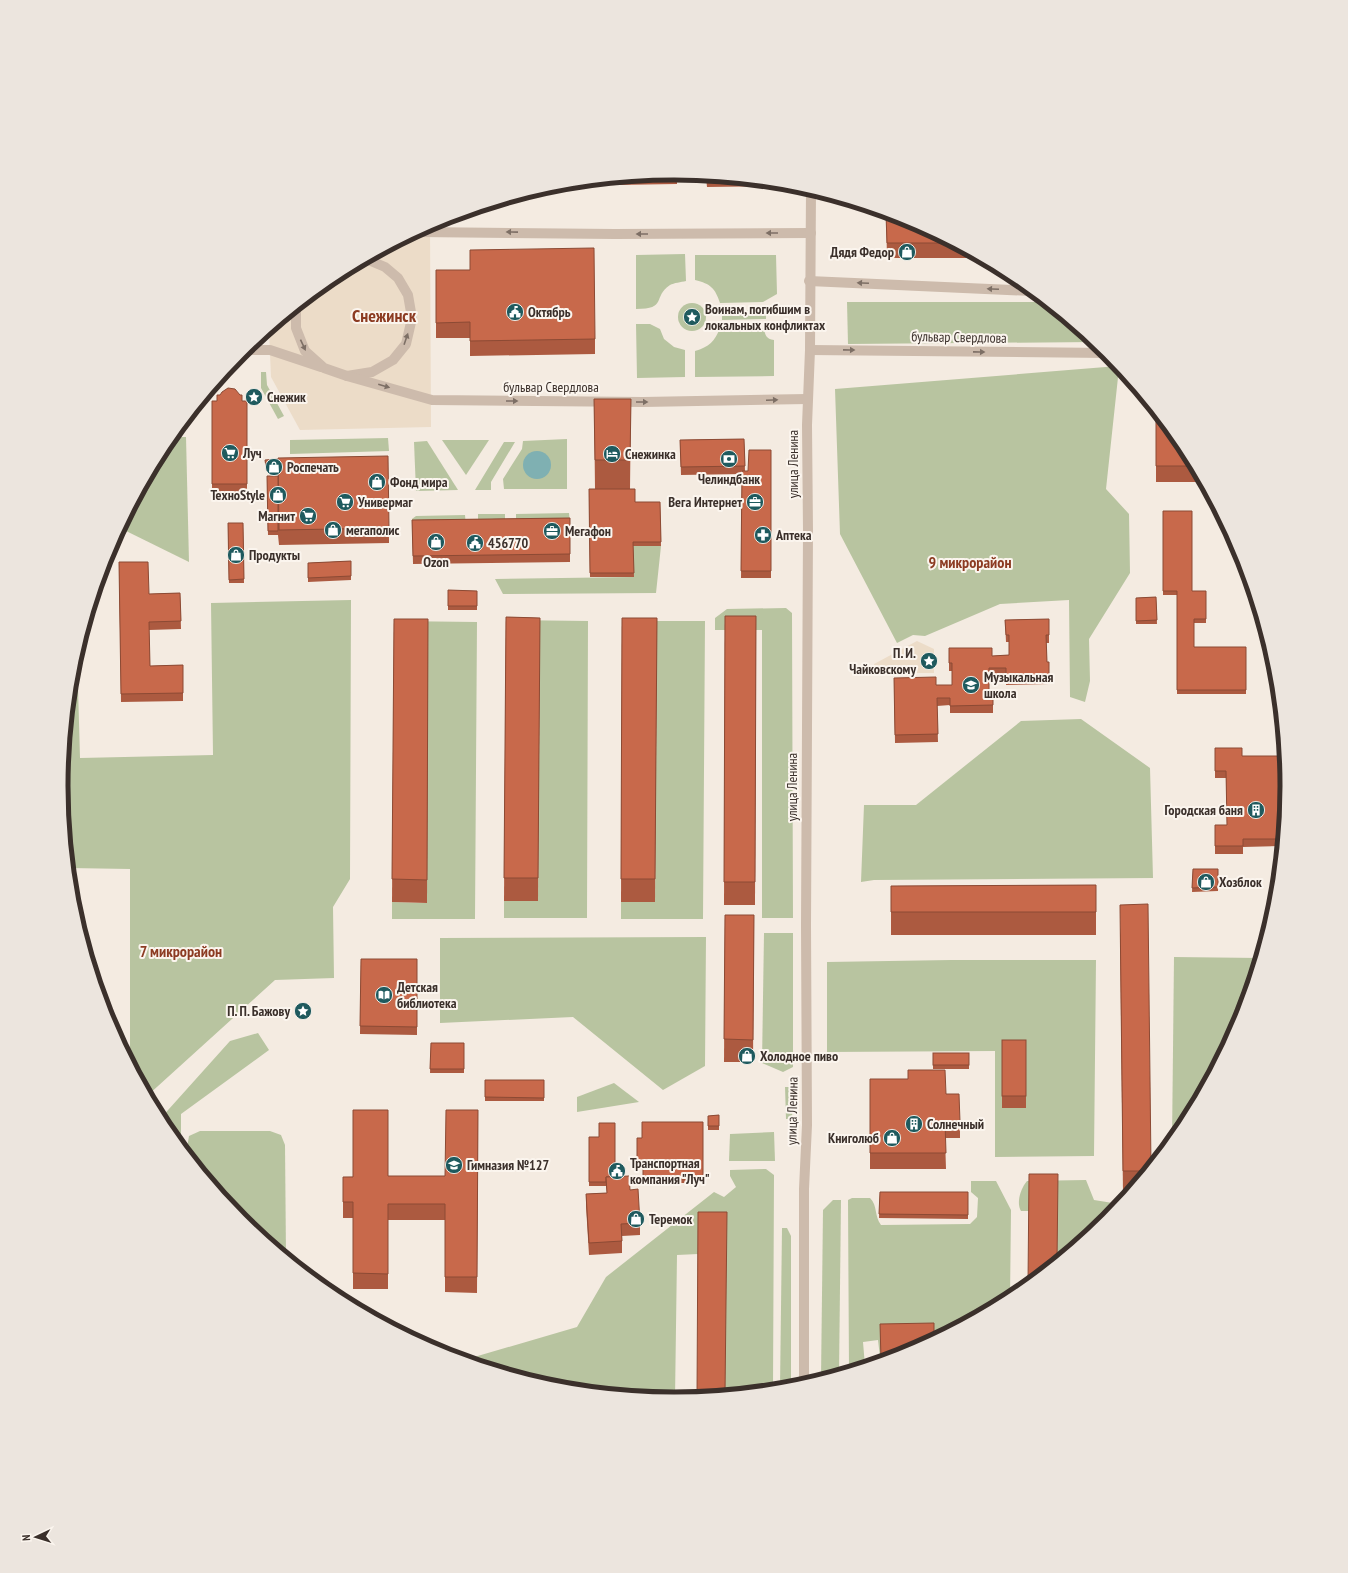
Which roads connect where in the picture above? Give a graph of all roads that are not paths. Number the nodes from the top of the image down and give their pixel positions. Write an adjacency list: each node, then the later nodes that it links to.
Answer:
1 (811, 196): 3 (street, улица Ленина)
2 (430, 232): 3 (street, one-way to 2)
3 (811, 233): 5 (street, улица Ленина)
4 (372, 261): 12 (street, one-way to 4)
5 (809, 281): 6 (street, one-way to 5); 9 (street, улица Ленина)
6 (1021, 291)
7 (296, 313): 11 (street, one-way to 11)
8 (254, 350): 11 (street, бульвар Свердлова)
9 (810, 350): 10 (street, бульвар Свердлова, one-way to 10); 13 (street, улица Ленина)
10 (1098, 353)
11 (324, 368): 12 (street, бульвар Свердлова)
12 (347, 376): 13 (street, бульвар Свердлова, one-way to 13)
13 (807, 399): 14 (street, улица Ленина)
14 (804, 1378)

